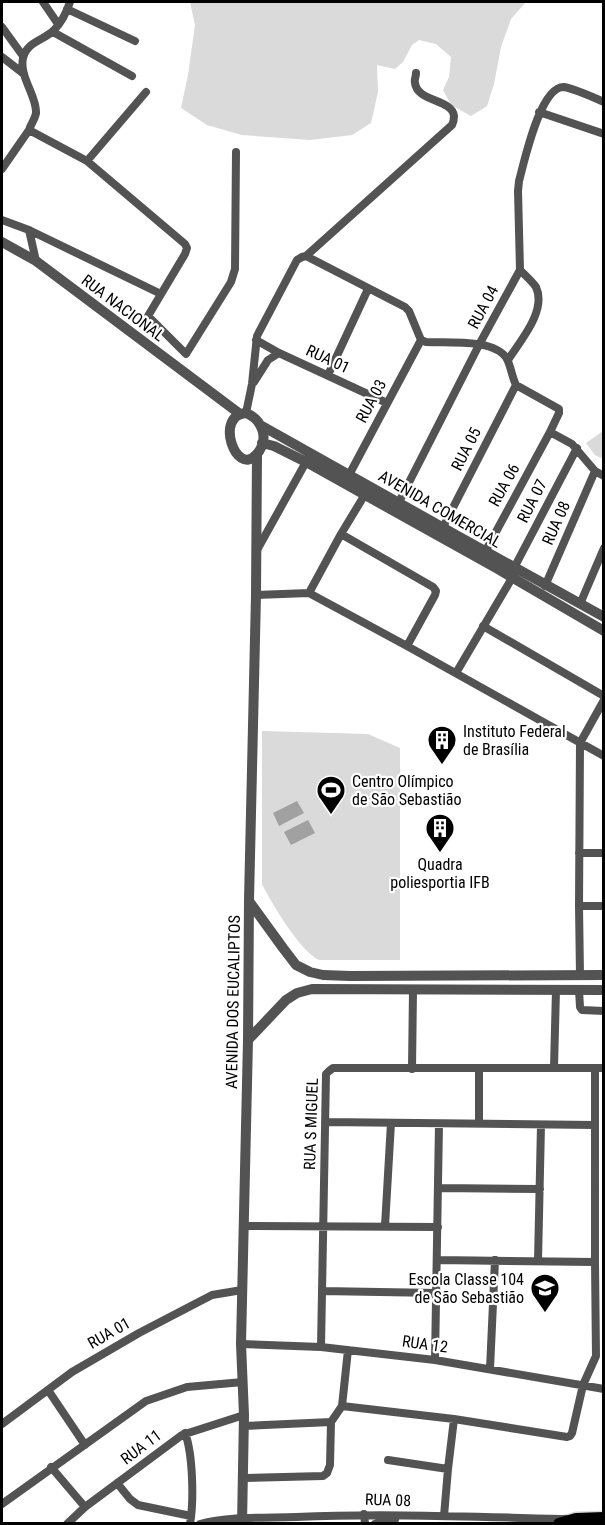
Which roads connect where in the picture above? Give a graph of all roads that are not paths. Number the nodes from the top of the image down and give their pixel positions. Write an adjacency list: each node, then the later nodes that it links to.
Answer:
1 (43, 2): 3 (street)
2 (68, 5): 3 (street); 6 (street)
3 (58, 24): 5 (street)
4 (2, 27): 7 (street)
5 (53, 32): 7 (street); 11 (street)
6 (135, 41)
7 (23, 56): 10 (street)
8 (2, 57): 10 (street)
9 (416, 73): 23 (street)
10 (24, 74): 15 (street)
11 (132, 76)
12 (146, 92): 18 (street)
13 (603, 102): 14 (street)
14 (540, 112): 16 (street); 25 (street)
15 (29, 130): 18 (street); 19 (street)
16 (603, 134)
17 (236, 152): 27 (street)
18 (87, 161): 27 (street)
19 (2, 169)
20 (2, 220): 21 (street)
21 (29, 230): 24 (street); 27 (street)
22 (2, 239): 24 (street, RUA NACIONAL)
23 (306, 256): 26 (street); 28 (street)
24 (36, 261): 37 (street, RUA NACIONAL)
25 (520, 270): 30 (street, RUA 04); 32 (street)
26 (368, 289): 29 (street); 33 (street)
27 (161, 294)
28 (256, 340): 31 (street, RUA 01); 34 (street)
29 (420, 340): 30 (street); 36 (street, RUA 03)
30 (480, 343): 32 (street); 49 (street, RUA 04)
31 (279, 353): 33 (street, RUA 01); 34 (street)
32 (508, 360): 35 (street)
33 (327, 375): 36 (street, RUA 01)
34 (252, 384): 37 (street)
35 (516, 385): 39 (street, RUA 06); 50 (street, RUA 05)
36 (387, 403): 46 (street, RUA 03)
37 (239, 416): 38 (street); 43 (street)
38 (262, 426): 40 (street); 46 (street, AVENIDA COMERCIAL)
39 (550, 432): 41 (street); 53 (street, RUA 06)
40 (262, 443): 42 (street); 44 (street, AVENIDA COMERCIAL)
41 (577, 448): 45 (street); 56 (street, RUA 07)
42 (257, 454): 43 (street); 47 (street, AVENIDA DOS EUCALIPTOS)
43 (242, 459): 47 (street)
44 (306, 462): 48 (street, AVENIDA COMERCIAL); 54 (street)
45 (599, 474): 58 (street, RUA 08)
46 (349, 475): 49 (street, AVENIDA COMERCIAL)
47 (256, 480): 54 (street, AVENIDA DOS EUCALIPTOS)
48 (364, 496): 51 (street); 55 (street, AVENIDA COMERCIAL)
49 (399, 502): 50 (street, AVENIDA COMERCIAL)
50 (443, 527): 53 (street, AVENIDA COMERCIAL)
51 (341, 534): 59 (street); 65 (street)
52 (603, 548): 61 (street)
53 (485, 552): 55 (street, AVENIDA COMERCIAL)
54 (255, 553): 60 (street, AVENIDA DOS EUCALIPTOS)
55 (498, 564): 56 (street, AVENIDA COMERCIAL)
56 (513, 573): 57 (street, AVENIDA COMERCIAL); 63 (street, RUA 07)
57 (531, 583): 58 (street, AVENIDA COMERCIAL); 64 (street, AVENIDA COMERCIAL)
58 (545, 586): 61 (street, AVENIDA COMERCIAL)
59 (309, 593): 60 (street); 65 (street)
60 (256, 595): 72 (street, AVENIDA DOS EUCALIPTOS)
61 (580, 604): 62 (street, AVENIDA COMERCIAL)
62 (603, 617)
63 (483, 626): 66 (street, RUA 07); 67 (street)
64 (603, 631)
65 (407, 645): 66 (street)
66 (456, 673): 68 (street)
67 (603, 698): 68 (street)
68 (580, 744): 69 (street); 70 (street)
69 (603, 756)
70 (579, 853): 71 (street); 73 (street)
71 (603, 853)
72 (249, 900): 77 (street); 84 (street, AVENIDA DOS EUCALIPTOS)
73 (579, 906): 74 (street); 75 (street)
74 (603, 906)
75 (575, 975): 76 (street); 77 (street); 81 (street)
76 (603, 975)
77 (350, 976): 78 (street)
78 (350, 989): 79 (street); 84 (street)
79 (413, 990): 80 (street); 88 (street)
80 (556, 990): 81 (street); 86 (street)
81 (574, 990): 82 (street); 83 (street)
82 (603, 990)
83 (603, 1011)
84 (248, 1040): 97 (street, AVENIDA DOS EUCALIPTOS)
85 (479, 1068): 86 (street, RUA S MIGUEL); 88 (street, RUA S MIGUEL); 91 (street)
86 (554, 1068): 87 (street, RUA S MIGUEL)
87 (599, 1068): 94 (street)
88 (412, 1069): 89 (street, RUA S MIGUEL)
89 (325, 1122): 90 (street); 98 (street, RUA S MIGUEL)
90 (392, 1123): 92 (street); 99 (street)
91 (479, 1123): 92 (street); 93 (street)
92 (439, 1124): 95 (street)
93 (541, 1125): 94 (street); 96 (street)
94 (595, 1125): 104 (street)
95 (439, 1188): 96 (street); 100 (street)
96 (540, 1189): 103 (street)
97 (244, 1226): 98 (street); 105 (street, AVENIDA DOS EUCALIPTOS)
98 (323, 1226): 99 (street); 106 (street, RUA S MIGUEL)
99 (385, 1226): 100 (street)
100 (438, 1227): 101 (street)
101 (438, 1260): 102 (street); 107 (street)
102 (495, 1260): 103 (street); 114 (street)
103 (538, 1261): 104 (street)
104 (595, 1262): 108 (street)
105 (242, 1290): 109 (street, AVENIDA DOS EUCALIPTOS); 118 (street, RUA 01)
106 (322, 1292): 107 (street); 110 (street, RUA S MIGUEL)
107 (437, 1293): 113 (street)
108 (599, 1300): 112 (street)
109 (241, 1344): 110 (street, RUA 12); 115 (street, AVENIDA DOS EUCALIPTOS)
110 (321, 1347): 111 (street, RUA 12)
111 (348, 1350): 113 (street, RUA 12); 119 (street)
112 (600, 1356): 116 (street)
113 (435, 1360): 114 (street, RUA 12)
114 (490, 1370): 116 (street, RUA 12)
115 (243, 1382): 121 (street, AVENIDA DOS EUCALIPTOS); 125 (street)
116 (583, 1385): 117 (street, RUA 12); 120 (street)
117 (603, 1389)
118 (48, 1390): 123 (street, RUA 01); 125 (street)
119 (342, 1406): 120 (street); 122 (street)
120 (454, 1419): 128 (street)
121 (244, 1421): 122 (street, RUA 11); 124 (street, RUA 11); 129 (street, AVENIDA DOS EUCALIPTOS)
122 (331, 1422): 129 (street)
123 (2, 1425)
124 (185, 1433): 130 (street, RUA 11); 138 (street)
125 (85, 1445): 127 (street)
126 (388, 1460): 128 (street)
127 (51, 1467): 131 (street); 132 (street)
128 (448, 1469): 134 (street)
129 (244, 1478): 140 (street, AVENIDA DOS EUCALIPTOS)
130 (117, 1483): 132 (street, RUA 11); 138 (street)
131 (2, 1504)
132 (85, 1507): 141 (street, RUA 11)
133 (408, 1516): 134 (street, RUA 08); 136 (street, RUA 08); 143 (street)
134 (444, 1516): 139 (street, RUA 08)
135 (603, 1518): 137 (main road)
136 (365, 1519): 140 (street, RUA 08)
137 (576, 1519): 139 (street, RUA 08); 144 (main road)
138 (191, 1520)
139 (509, 1520)
140 (242, 1521): 142 (street, RUA 08)
141 (67, 1524)
142 (200, 1524)
143 (375, 1524)
144 (559, 1524)

